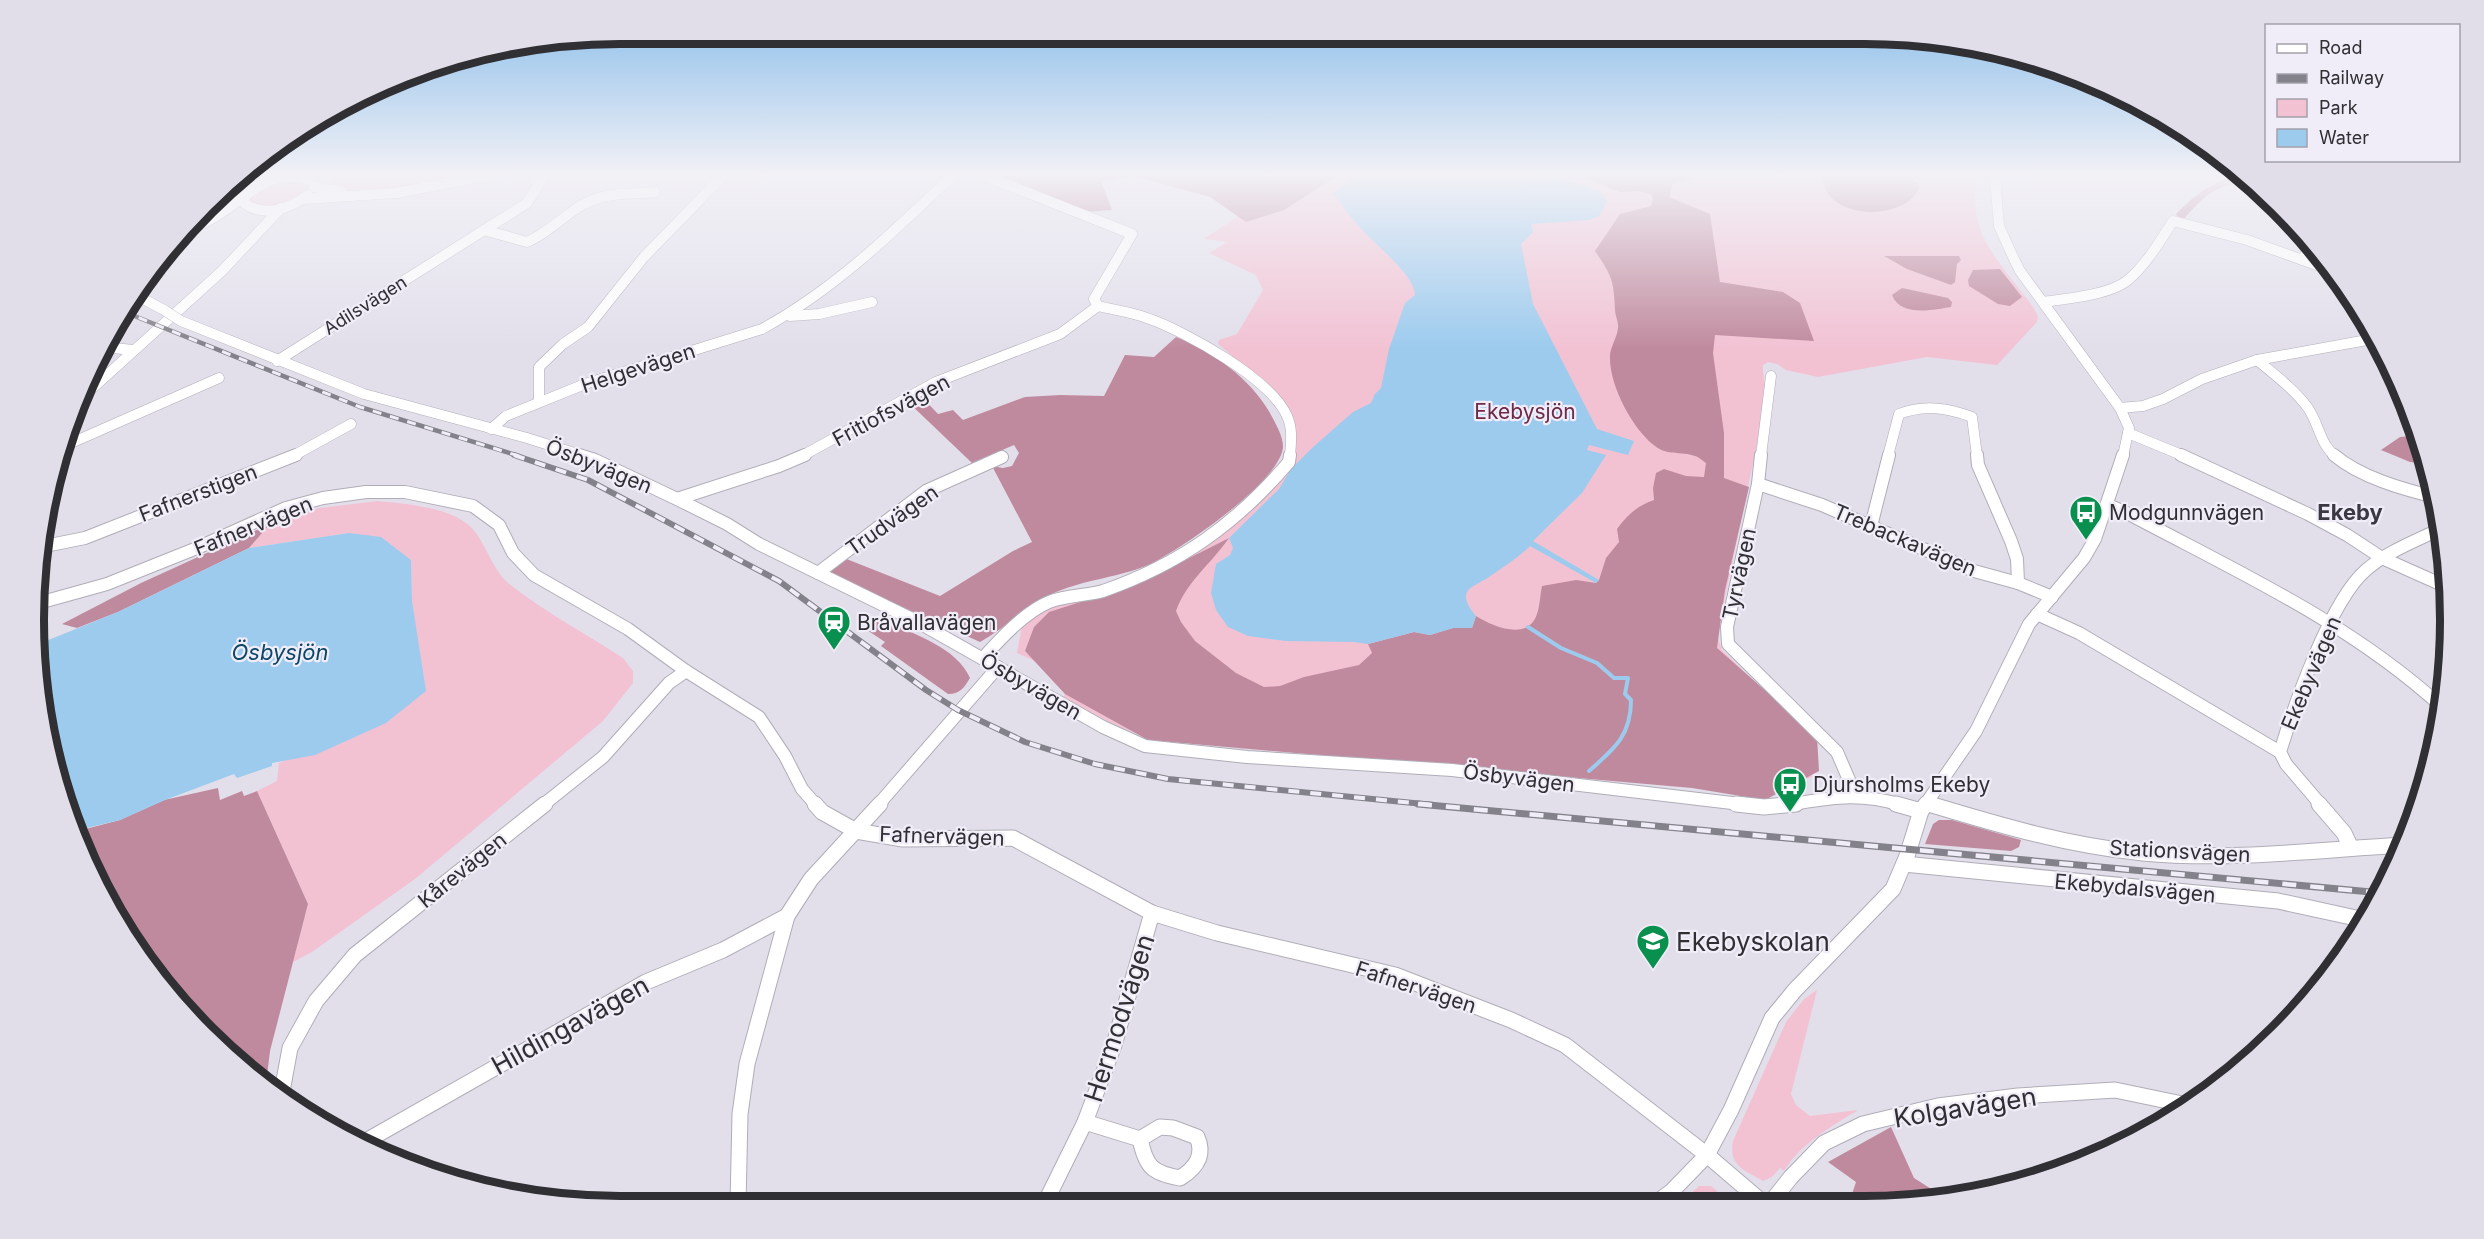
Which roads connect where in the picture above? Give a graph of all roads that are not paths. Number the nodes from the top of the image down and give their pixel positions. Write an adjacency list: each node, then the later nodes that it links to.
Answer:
1 (251, 234): 12 (street)
2 (257, 234): 12 (street)
3 (478, 234): 25 (street, Adilsvägen)
4 (498, 234): 5 (street)
5 (543, 234)
6 (667, 234): 29 (street)
7 (890, 234): 20 (street, Helgevägen)
8 (1132, 234): 19 (street)
9 (2001, 234): 18 (street)
10 (2165, 234): 18 (street)
11 (2223, 234): 14 (street)
12 (245, 247): 23 (street)
13 (2307, 251): 14 (street)
14 (2303, 260): 15 (street)
15 (2319, 266)
16 (142, 298): 25 (street, Ösbyvägen, bridge)
17 (872, 302): 20 (street, Helgevägen)
18 (2043, 302): 30 (street)
19 (1098, 306): 38 (street, Fritiofsvägen); 51 (street)
20 (789, 316): 29 (street, Helgevägen)
21 (2367, 339): 24 (street)
22 (112, 348): 23 (street)
23 (134, 350): 28 (street)
24 (2257, 360): 30 (street); 37 (street)
25 (277, 361): 32 (street, Ösbyvägen)
26 (1771, 376): 36 (street, Tyrvägen)
27 (219, 378): 34 (street)
28 (92, 388)
29 (539, 402): 32 (street, Helgevägen)
30 (2120, 408): 33 (street)
31 (351, 424): 42 (street, Fafnerstigen)
32 (491, 429): 38 (street, Ösbyvägen)
33 (2128, 433): 39 (street); 43 (street)
34 (71, 443)
35 (1002, 456): 44 (street, Trudvägen)
36 (1758, 484): 40 (street, Trebackavägen); 56 (street, Tyrvägen)
37 (2426, 494)
38 (677, 499): 44 (street, Ösbyvägen)
39 (2108, 505): 47 (street); 50 (street)
40 (1871, 526): 45 (street, Trebackavägen); 45 (street)
41 (2434, 532): 43 (street, Ekebyvägen)
42 (48, 546)
43 (2382, 558): 46 (street); 50 (street, Ekebyvägen)
44 (818, 573): 51 (street, Ösbyvägen)
45 (2018, 583): 47 (street, Trebackavägen)
46 (2439, 583)
47 (2052, 597): 49 (street)
48 (44, 601): 53 (street, Fafnervägen)
49 (2037, 614): 55 (street); 57 (street)
50 (2331, 622): 54 (street); 55 (street, Ekebyvägen)
51 (983, 658): 52 (street, Ösbyvägen)
52 (998, 667): 56 (street, Ösbyvägen); 58 (street)
53 (686, 671): 58 (street, Fafnervägen); 65 (street, Kårevägen)
54 (2435, 700)
55 (2280, 752): 60 (street, Ekebyvägen)
56 (1856, 796): 57 (street, Ösbyvägen)
57 (1924, 807): 60 (street, Stationsvägen); 61 (street)
58 (856, 831): 62 (street, Fafnervägen); 63 (street)
59 (2394, 845): 60 (street, Stationsvägen)
60 (2351, 848)
61 (1904, 864): 64 (street, Ekebydalsvägen); 70 (street)
62 (1152, 914): 67 (street, Hermodvägen); 70 (street, Fafnervägen)
63 (788, 916): 68 (street, Hildingavägen); 71 (street)
64 (2357, 918)
65 (283, 1086)
66 (2177, 1103): 75 (street, Kolgavägen)
67 (1085, 1122): 69 (street, Hermodvägen); 72 (street, Hermodvägen)
68 (369, 1138)
69 (1140, 1139)
70 (1707, 1155): 73 (street); 74 (street, Fafnervägen)
71 (738, 1196)
72 (1048, 1196)
73 (1665, 1196)
74 (1755, 1196)
75 (1777, 1196)

